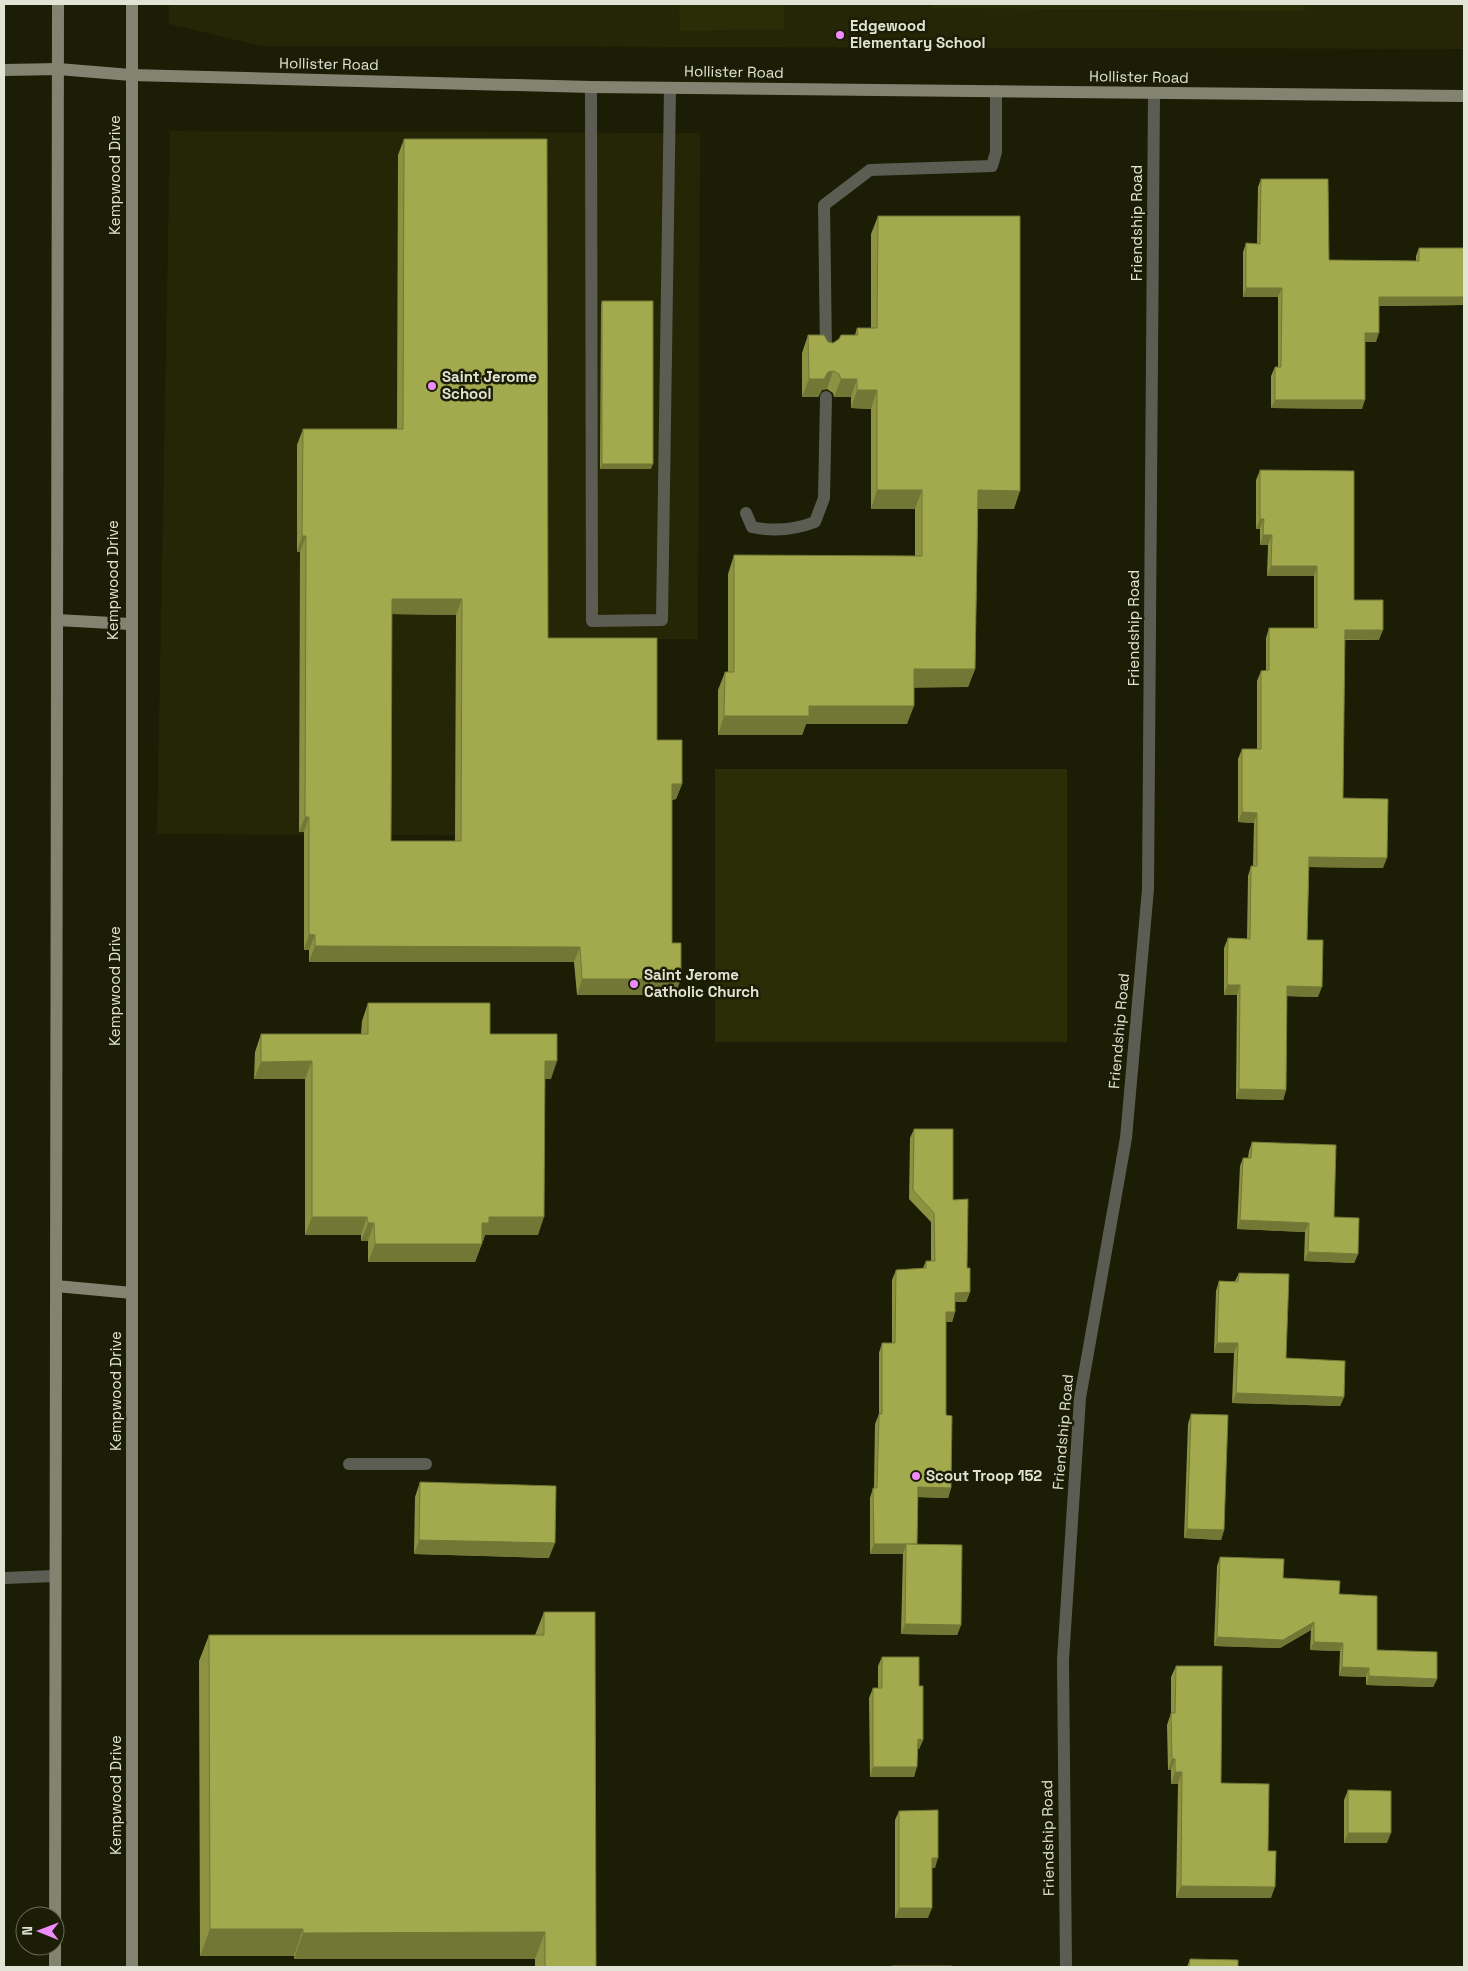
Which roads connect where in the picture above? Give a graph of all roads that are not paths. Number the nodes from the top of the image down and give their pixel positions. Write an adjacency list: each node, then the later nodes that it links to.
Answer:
1 (58, 4): 3 (main road)
2 (132, 4): 5 (main road, Kempwood Drive)
3 (58, 69): 4 (main road, Hollister Road); 5 (main road, Hollister Road); 14 (main road)
4 (4, 70)
5 (131, 75): 6 (main road, Hollister Road); 15 (main road, Kempwood Drive)
6 (591, 87): 7 (main road, Hollister Road); 7 (street)
7 (670, 88): 8 (main road, Hollister Road)
8 (996, 91): 9 (main road, Hollister Road); 11 (street)
9 (1154, 93): 10 (main road, Hollister Road); 24 (street, Friendship Road)
10 (1464, 96)
11 (826, 353)
12 (826, 397): 13 (street)
13 (746, 513)
14 (57, 620): 15 (main road); 16 (main road)
15 (130, 624): 17 (main road, Kempwood Drive)
16 (56, 1286): 17 (main road); 20 (main road)
17 (132, 1293): 23 (main road, Kempwood Drive)
18 (349, 1464): 19 (street)
19 (426, 1464)
20 (55, 1576): 21 (street); 22 (main road)
21 (4, 1578)
22 (56, 1967)
23 (132, 1967)
24 (1066, 1967)

